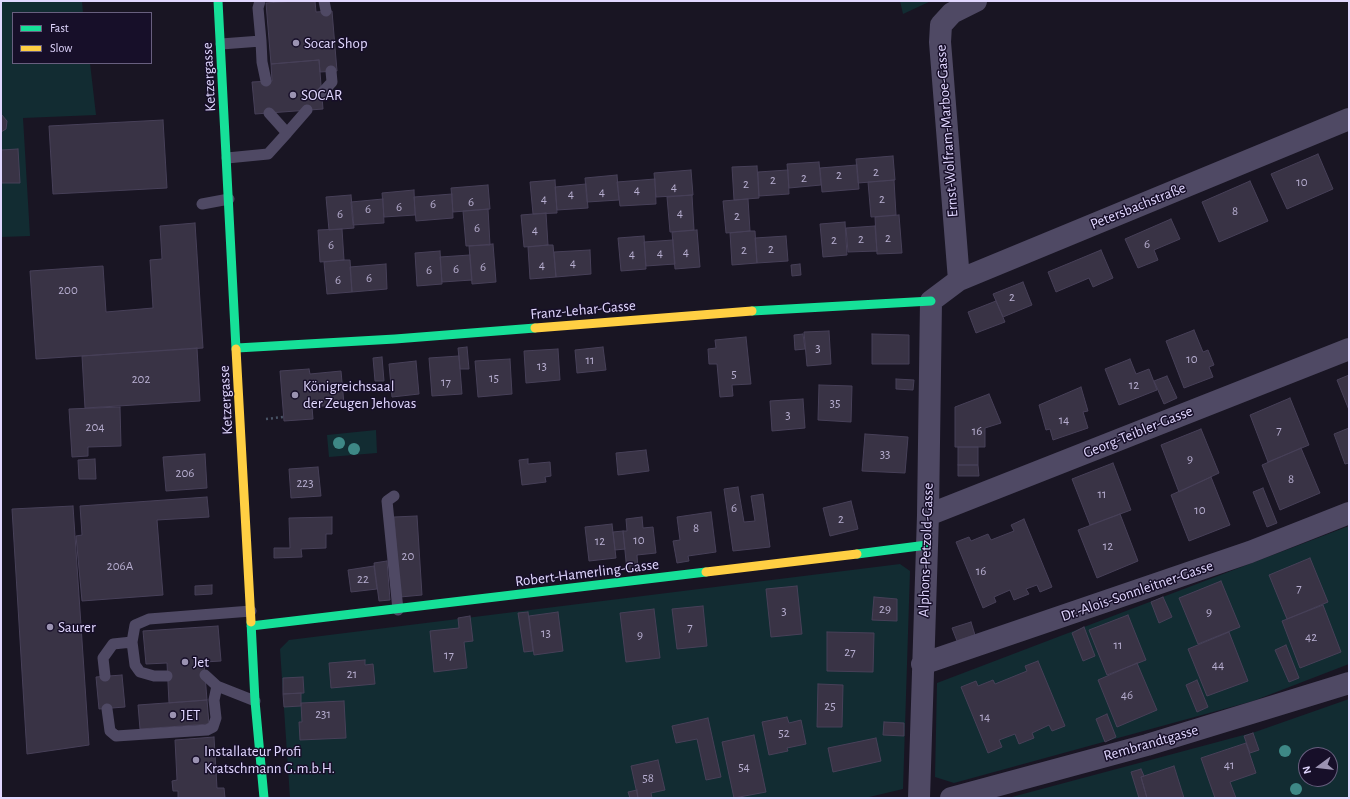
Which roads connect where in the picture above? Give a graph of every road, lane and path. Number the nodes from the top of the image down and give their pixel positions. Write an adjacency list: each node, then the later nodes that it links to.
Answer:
1 (218, 1): 5 (street, Ketzergasse)
2 (260, 1): 4 (lane)
3 (976, 1): 16 (street, Ernst-Wolfram-Marboe-Gasse)
4 (261, 41): 5 (lane); 7 (lane)
5 (221, 44): 13 (street, Ketzergasse)
6 (331, 71): 8 (lane)
7 (266, 81)
8 (320, 95)
9 (307, 110): 12 (lane)
10 (270, 113): 12 (lane)
11 (1349, 120): 16 (street, Petersbachstraße)
12 (287, 133): 13 (lane)
13 (227, 158): 14 (street, Ketzergasse)
14 (229, 198): 15 (lane); 18 (street, Ketzergasse)
15 (202, 204)
16 (959, 280): 17 (street, Petersbachstraße)
17 (931, 301): 18 (street, Franz-Lehar-Gasse); 24 (street, Alphons-Petzold-Gasse)
18 (238, 348): 27 (street, Ketzergasse)
19 (1349, 349): 24 (street, Georg-Teibler-Gasse)
20 (283, 417): 21 (path)
21 (266, 419)
22 (394, 496): 26 (lane)
23 (1349, 513): 30 (street, Dr.-Alois-Sonnleitner-Gasse)
24 (928, 515): 25 (street, Alphons-Petzold-Gasse)
25 (927, 545): 26 (street, Robert-Hamerling-Gasse); 30 (street, Alphons-Petzold-Gasse)
26 (398, 610): 28 (street, Robert-Hamerling-Gasse)
27 (251, 612): 28 (street, Ketzergasse); 29 (lane)
28 (251, 626): 36 (street, Ketzergasse)
29 (132, 642): 32 (lane); 33 (lane)
30 (922, 664): 39 (street, Alphons-Petzold-Gasse)
31 (205, 674): 35 (lane)
32 (105, 676)
33 (168, 676)
34 (1349, 683): 40 (street, Rembrandtgasse)
35 (216, 686): 36 (lane); 37 (lane)
36 (255, 701): 38 (street, Ketzergasse)
37 (107, 709)
38 (264, 798)
39 (919, 798)
40 (950, 798)

